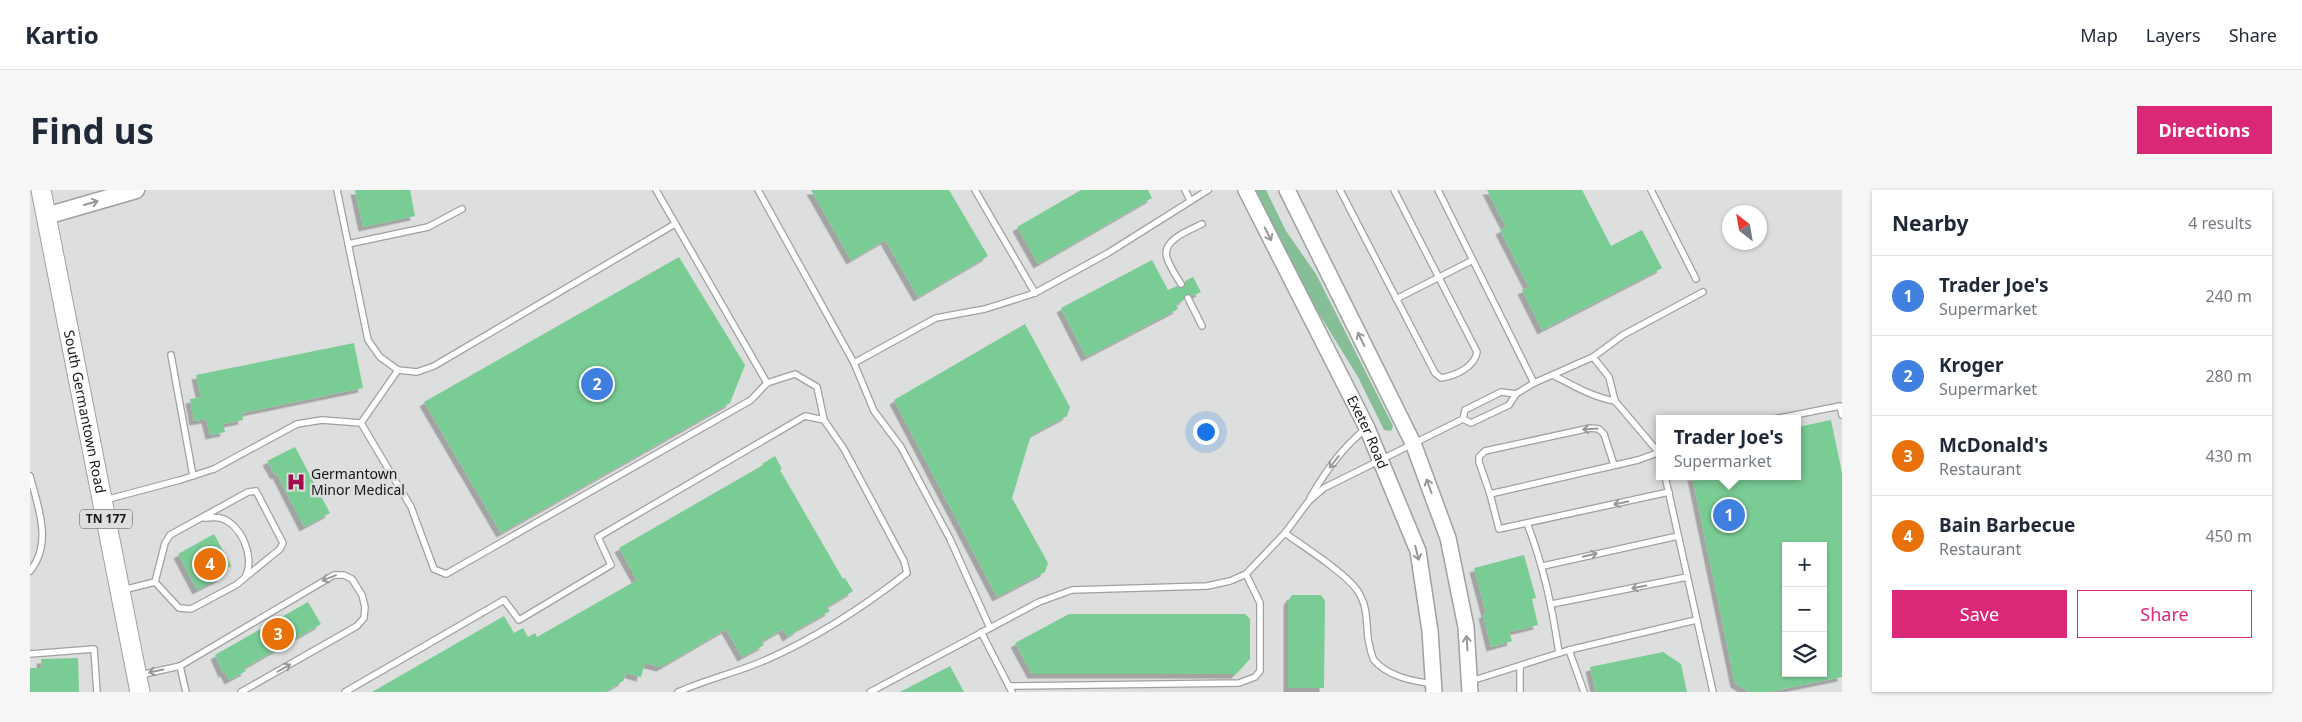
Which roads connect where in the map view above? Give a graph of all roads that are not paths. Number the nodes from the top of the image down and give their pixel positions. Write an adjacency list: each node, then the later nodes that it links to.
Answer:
1 (41, 190): 17 (main road, South Germantown Road / TN 177)
2 (136, 190): 17 (main road, one-way to 2)
3 (337, 190): 20 (lane)
4 (656, 190): 18 (lane)
5 (758, 190): 32 (lane)
6 (975, 190): 26 (lane)
7 (1185, 190): 15 (lane)
8 (1208, 190): 15 (lane)
9 (1246, 190): 44 (street, Exeter Road, one-way to 44)
10 (1287, 190): 45 (street, one-way to 10)
11 (1340, 190): 28 (lane)
12 (1394, 190): 22 (lane)
13 (1438, 190): 21 (lane)
14 (1651, 190): 23 (lane)
15 (1190, 200): 26 (lane)
16 (462, 209): 20 (lane)
17 (38, 219): 55 (main road, South Germantown Road / TN 177)
18 (675, 224): 33 (lane); 35 (lane)
19 (1202, 224): 24 (lane)
20 (348, 244): 33 (lane)
21 (1473, 260): 22 (lane); 36 (lane)
22 (1439, 277): 28 (lane); 28 (lane)
23 (1696, 279)
24 (1180, 284)
25 (1703, 292): 31 (lane)
26 (1035, 293): 32 (lane)
27 (1188, 298): 29 (lane)
28 (1396, 299)
29 (1202, 326)
30 (171, 355): 51 (lane)
31 (1592, 357): 34 (lane); 38 (lane)
32 (854, 363): 70 (lane)
33 (398, 370): 43 (lane)
34 (1553, 375): 36 (lane); 38 (lane)
35 (767, 383): 41 (lane); 43 (lane)
36 (1534, 383): 37 (lane)
37 (1516, 394): 42 (lane); 42 (lane)
38 (1616, 401): 46 (lane)
39 (1794, 415): 40 (lane)
40 (1842, 415)
41 (824, 420): 84 (lane); 85 (lane)
42 (1463, 420): 45 (lane)
43 (361, 423): 51 (lane)
44 (1366, 428): 48 (street, Exeter Road); 56 (lane, one-way to 56)
45 (1413, 443): 48 (lane); 78 (street, one-way to 45)
46 (1656, 448)
47 (1656, 454): 49 (lane)
48 (1381, 459): 56 (lane); 79 (street, Exeter Road, one-way to 79)
49 (1614, 465): 54 (lane); 54 (lane, one-way to 54)
50 (30, 476): 62 (lane)
51 (193, 476): 55 (lane)
52 (1666, 480): 53 (lane)
53 (1669, 492): 58 (lane, one-way to 58); 60 (lane)
54 (1490, 494): 58 (lane)
55 (102, 500): 67 (main road, South Germantown Road / TN 177)
56 (1308, 502): 59 (lane)
57 (202, 518): 64 (lane); 64 (lane); 66 (lane)
58 (1527, 523): 61 (lane)
59 (1285, 533): 63 (lane); 79 (lane)
60 (1678, 536): 61 (lane, one-way to 60); 65 (lane)
61 (1543, 566): 68 (lane)
62 (30, 570)
63 (1246, 574): 70 (lane); 80 (lane)
64 (245, 577): 66 (lane)
65 (1687, 577): 68 (lane, one-way to 68); 69 (lane)
66 (155, 582): 67 (lane)
67 (120, 590): 77 (main road, South Germantown Road / TN 177)
68 (1552, 604): 73 (lane)
69 (1696, 620): 72 (lane); 89 (lane)
70 (990, 628): 71 (lane)
71 (981, 632): 80 (lane); 86 (lane)
72 (1569, 650): 73 (lane); 88 (lane)
73 (1559, 653): 76 (lane)
74 (30, 654): 81 (lane)
75 (180, 666): 77 (lane, one-way to 77); 82 (lane); 83 (lane, one-way to 75)
76 (1520, 666): 78 (lane); 87 (lane)
77 (138, 684)
78 (1470, 687)
79 (1433, 688)
80 (1011, 689)
81 (97, 692)
82 (186, 692)
83 (241, 692)
84 (345, 692)
85 (678, 692)
86 (870, 692)
87 (1520, 692)
88 (1584, 692)
89 (1713, 692)

